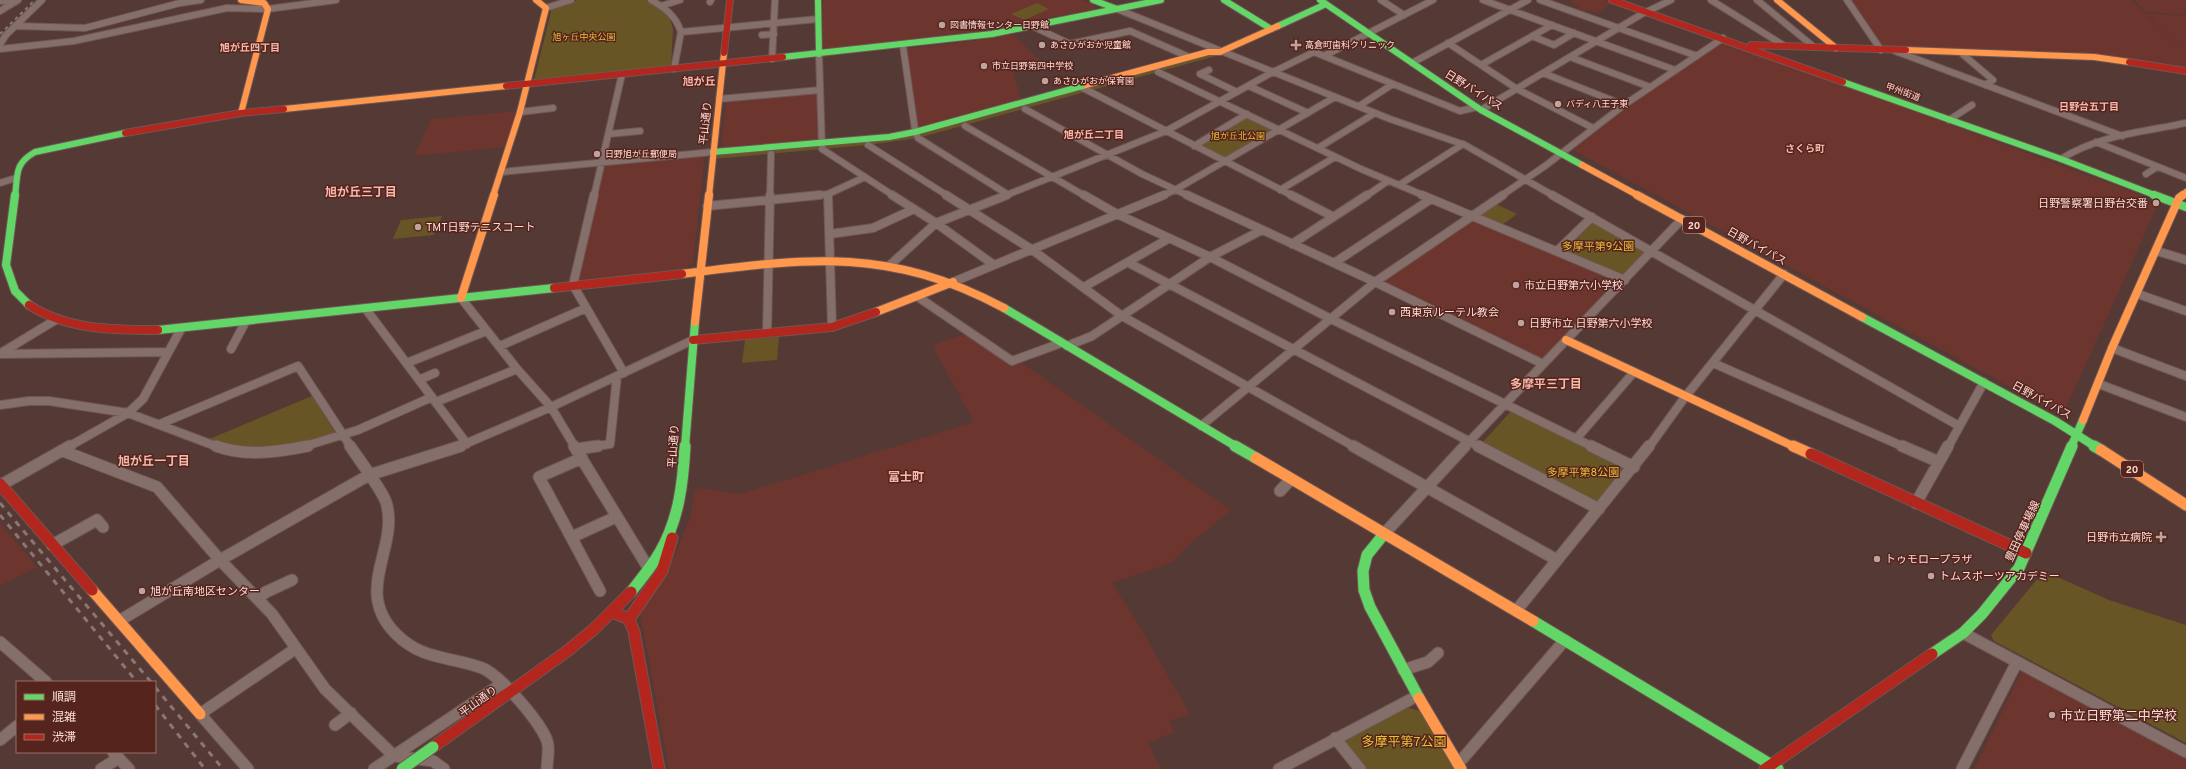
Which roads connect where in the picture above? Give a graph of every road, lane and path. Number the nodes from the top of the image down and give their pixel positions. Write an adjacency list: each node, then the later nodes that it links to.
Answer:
1 (14, 0): 28 (street)
2 (18, 0): 36 (street)
3 (42, 0): 42 (street)
4 (201, 0): 42 (street)
5 (241, 0): 33 (main road)
6 (336, 0): 33 (street)
7 (536, 0): 32 (main road)
8 (571, 0): 32 (street)
9 (650, 0): 31 (street)
10 (680, 0): 31 (street)
11 (730, 0): 44 (main road, 平山通り)
12 (775, 0): 40 (street)
13 (818, 0): 39 (main road)
14 (1093, 0): 34 (main road)
15 (1161, 0): 34 (main road)
16 (1224, 0): 46 (main road)
17 (1381, 0): 38 (street)
18 (1433, 0): 30 (street)
19 (1483, 0): 35 (street)
20 (1528, 0): 35 (street)
21 (1540, 0): 45 (street)
22 (1612, 0): 37 (main road, 甲州街道)
23 (1671, 0): 37 (street)
24 (1711, 0): 59 (street)
25 (1758, 0): 60 (street)
26 (1777, 0): 62 (main road)
27 (1847, 0): 63 (street)
28 (0, 1)
29 (1323, 2): 46 (main road); 48 (main road, 日野バイパス / 20)
30 (1423, 2): 38 (street)
31 (661, 6): 47 (street)
32 (546, 8): 84 (main road)
33 (268, 9): 61 (street); 103 (main road)
34 (1117, 9): 43 (main road); 65 (street)
35 (1510, 10): 41 (street); 55 (street)
36 (0, 11)
37 (1646, 12): 45 (street); 53 (main road, 甲州街道)
38 (1404, 15): 48 (street)
39 (818, 19): 40 (street); 67 (main road)
40 (774, 23): 44 (street); 50 (street)
41 (1552, 25): 49 (street); 52 (street)
42 (16, 26): 56 (street)
43 (1032, 26): 58 (main road); 70 (street)
44 (727, 28): 47 (street); 74 (main road, 平山通り)
45 (1618, 28): 54 (street); 69 (street)
46 (1271, 29): 65 (main road)
47 (681, 32): 76 (street)
48 (1368, 33): 68 (street); 73 (main road, 日野バイパス / 20)
49 (1574, 33): 52 (street); 54 (street)
50 (774, 34): 51 (street); 72 (street)
51 (762, 35)
52 (1532, 36): 75 (street)
53 (1723, 38): 57 (main road, 甲州街道); 69 (street)
54 (1596, 41): 71 (street); 78 (street)
55 (1448, 43): 73 (street); 75 (street)
56 (0, 44)
57 (1742, 45): 59 (main road); 107 (main road, 甲州街道)
58 (903, 46): 67 (main road); 115 (street)
59 (1783, 46): 60 (main road)
60 (1814, 47): 62 (main road)
61 (0, 48)
62 (1836, 48): 63 (main road)
63 (1881, 50): 64 (main road)
64 (1895, 50): 66 (main road); 86 (street)
65 (1220, 52): 70 (main road); 80 (main road); 81 (street)
66 (1960, 52): 79 (main road); 86 (street)
67 (819, 54): 72 (main road); 91 (street)
68 (1324, 56): 81 (street); 85 (street)
69 (1698, 56): 78 (street)
70 (1189, 57): 89 (main road)
71 (1570, 57): 82 (street); 88 (street)
72 (772, 59): 74 (main road)
73 (1412, 63): 101 (main road, 日野バイパス / 20)
74 (724, 64): 76 (main road); 94 (main road, 平山通り)
75 (1481, 65): 90 (street)
76 (674, 69): 83 (main road)
77 (1209, 70): 92 (street)
78 (1675, 70): 88 (street)
79 (2186, 71)
80 (1158, 72): 89 (main road); 95 (street)
81 (1272, 72): 87 (street); 93 (street)
82 (1543, 73): 90 (street); 96 (street)
83 (622, 74): 84 (main road); 114 (street)
84 (528, 84): 102 (main road); 103 (main road)
85 (1393, 84): 98 (street); 101 (street)
86 (1985, 84): 116 (street)
87 (1249, 86): 92 (street); 104 (street)
88 (1650, 87): 96 (street)
89 (1084, 89): 100 (main road); 113 (street); 115 (main road)
90 (1517, 89): 101 (street); 110 (street)
91 (820, 90): 94 (street); 120 (street)
92 (1237, 92): 95 (street)
93 (1335, 97): 98 (street); 104 (street)
94 (720, 99): 126 (main road, 平山通り)
95 (1219, 101): 106 (street); 113 (street)
96 (1624, 105): 110 (street)
97 (1972, 105): 107 (street)
98 (1359, 106): 105 (street)
99 (553, 108): 102 (street)
100 (1025, 109): 109 (main road); 124 (street)
101 (1479, 109): 125 (main road, 日野バイパス / 20)
102 (520, 112): 132 (main road)
103 (241, 113): 136 (main road)
104 (1308, 113): 111 (street)
105 (1375, 113): 118 (street); 122 (street)
106 (1247, 114): 111 (street); 121 (street)
107 (1949, 120): 128 (main road, 甲州街道)
108 (2186, 123): 116 (street)
109 (965, 126): 115 (main road); 134 (street)
110 (1593, 128): 125 (street)
111 (1279, 130): 122 (street); 129 (street)
112 (640, 131): 114 (street)
113 (1166, 131): 121 (street); 124 (street)
114 (609, 134): 130 (street)
115 (916, 135): 119 (main road); 120 (main road); 146 (street)
116 (2122, 136): 117 (street)
117 (2096, 142): 128 (street); 131 (street)
118 (1463, 144): 138 (street); 141 (street)
119 (868, 145): 120 (main road); 153 (street)
120 (822, 146): 123 (main road); 126 (main road); 135 (street)
121 (1194, 146): 129 (street)
122 (1318, 148): 127 (street)
123 (772, 154): 126 (main road); 148 (street)
124 (1107, 154): 134 (street); 142 (street)
125 (1562, 154): 138 (street); 158 (main road, 日野バイパス / 20)
126 (713, 155): 130 (street); 150 (main road, 平山通り)
127 (1335, 157): 139 (street); 143 (street)
128 (2061, 159): 149 (main road, 甲州街道)
129 (1224, 161): 142 (street); 143 (street)
130 (602, 162): 132 (street); 183 (street)
131 (2157, 167): 133 (street); 137 (street)
132 (501, 172): 187 (main road)
133 (2146, 174)
134 (1051, 176): 146 (street); 154 (street)
135 (865, 177): 145 (street); 152 (street)
136 (16, 178): 140 (street); 176 (main road)
137 (2186, 178)
138 (1525, 179): 156 (street); 157 (street)
139 (1388, 180): 141 (street); 155 (street)
140 (0, 183)
141 (1399, 185): 147 (street)
142 (1175, 190): 154 (street); 160 (street)
143 (1280, 190): 155 (street)
144 (2186, 192): 149 (main road, 豊田停車場線)
145 (828, 194): 148 (street); 161 (street)
146 (1007, 194): 153 (street)
147 (1431, 199): 156 (street); 172 (street)
148 (771, 200): 150 (street); 173 (street)
149 (2177, 204): 151 (main road, 甲州街道); 167 (main road, 豊田停車場線)
150 (707, 206): 177 (main road, 平山通り)
151 (2186, 207)
152 (914, 209): 159 (street); 161 (street)
153 (970, 209): 159 (street); 164 (street)
154 (1117, 214): 162 (street); 164 (street)
155 (1332, 216): 163 (street)
156 (1472, 216): 165 (street); 181 (street)
157 (1592, 217): 165 (street); 166 (street)
158 (1682, 219): 166 (street); 178 (main road, 日野バイパス / 20)
159 (936, 223): 174 (street); 175 (street)
160 (1262, 230): 163 (street); 168 (street)
161 (830, 234): 169 (street)
162 (1168, 239): 168 (street); 171 (street)
163 (1292, 244): 172 (street)
164 (1031, 249): 175 (street); 184 (street)
165 (1557, 251): 179 (street)
166 (1652, 251): 179 (street); 190 (street)
167 (2157, 251): 170 (street); 185 (main road, 豊田停車場線)
168 (1210, 257): 182 (street); 194 (street)
169 (831, 260): 173 (main road); 174 (main road); 196 (street)
170 (2186, 260)
171 (1129, 263): 182 (street); 184 (street)
172 (1334, 263): 181 (street)
173 (769, 264): 177 (main road); 199 (street)
174 (890, 265): 180 (main road)
175 (994, 265): 180 (street)
176 (3, 266): 193 (main road)
177 (700, 271): 183 (main road); 200 (main road, 平山通り)
178 (1784, 274): 190 (street); 217 (main road, 日野バイパス / 20)
179 (1625, 280): 201 (street)
180 (953, 282): 186 (main road); 202 (main road)
181 (1375, 282): 194 (street); 210 (street)
182 (1169, 283): 192 (street); 204 (street)
183 (573, 285): 187 (main road); 189 (street)
184 (1084, 287): 192 (street)
185 (2138, 294): 191 (street); 205 (main road, 豊田停車場線)
186 (918, 297): 196 (main road); 202 (street)
187 (460, 298): 188 (main road); 198 (street)
188 (365, 308): 195 (main road); 208 (street)
189 (586, 308): 203 (street); 214 (street)
190 (1754, 310): 209 (street); 229 (street)
191 (2186, 311)
192 (1122, 316): 202 (street); 219 (street)
193 (57, 319): 197 (main road); 207 (street)
194 (1331, 319): 204 (street); 222 (street)
195 (246, 321): 197 (main road); 206 (street)
196 (832, 327): 199 (main road)
197 (181, 329): 207 (street)
198 (486, 330): 203 (street); 208 (street)
199 (767, 333): 200 (main road)
200 (693, 340): 214 (street); 249 (main road, 平山通り)
201 (1566, 340): 210 (street); 212 (main road)
202 (1064, 345): 228 (main road)
203 (500, 346): 211 (street)
204 (1295, 348): 219 (street); 233 (street)
205 (2112, 348): 215 (street); 218 (main road, 豊田停車場線)
206 (231, 349)
207 (168, 352): 225 (street)
208 (407, 363): 216 (street)
209 (1713, 363): 220 (street); 237 (street)
210 (1543, 364): 222 (street)
211 (517, 369): 221 (street); 224 (street)
212 (1634, 372): 220 (main road); 232 (street)
213 (436, 373): 216 (street)
214 (620, 374): 224 (street); 236 (street)
215 (2186, 376)
216 (419, 380): 221 (street)
217 (1984, 382): 229 (street); 230 (main road, 日野バイパス / 20)
218 (2099, 384): 226 (street); 230 (main road, 豊田停車場線)
219 (1248, 388): 228 (street); 242 (street)
220 (1685, 397): 238 (street); 244 (main road)
221 (434, 400): 231 (street); 234 (street)
222 (1505, 404): 232 (street); 233 (street)
223 (0, 405): 225 (street)
224 (551, 407): 234 (street); 236 (street)
225 (128, 413): 227 (street); 235 (street)
226 (2186, 417)
227 (160, 424): 231 (street); 231 (street)
228 (1202, 426): 240 (main road)
229 (1959, 426): 237 (street)
230 (2078, 434): 245 (main road, 日野バイパス / 20); 253 (main road, 豊田停車場線)
231 (345, 436): 239 (street)
232 (1576, 439): 238 (street)
233 (1469, 441): 242 (street); 246 (street)
234 (467, 444): 239 (street)
235 (63, 451): 241 (street); 254 (street)
236 (579, 453): 247 (street); 251 (street)
237 (1939, 462): 244 (street)
238 (1634, 467): 246 (street)
239 (369, 475): 254 (street); 272 (street)
240 (1291, 479): 243 (street); 250 (main road)
241 (1, 484): 252 (main road)
242 (1428, 488): 250 (street); 255 (street)
243 (1280, 490)
244 (1916, 503): 253 (main road)
245 (2184, 503)
246 (1599, 509): 255 (street)
247 (616, 517): 251 (street); 256 (street)
248 (103, 527): 252 (street)
249 (673, 529): 256 (main road, 平山通り); 262 (main road)
250 (1384, 534): 260 (main road); 270 (main road)
251 (572, 537): 258 (street)
252 (52, 545): 263 (main road)
253 (2026, 553): 264 (main road, 豊田停車場線)
254 (220, 560): 259 (street); 263 (street)
255 (1557, 560): 260 (street)
256 (649, 569): 261 (main road, 平山通り)
257 (292, 580): 259 (street)
258 (600, 591)
259 (258, 598): 267 (street)
260 (1516, 611): 265 (main road)
261 (614, 613): 262 (main road); 273 (main road, 平山通り)
262 (629, 619): 293 (main road)
263 (119, 621): 276 (main road)
264 (1963, 633): 269 (street); 285 (main road, 豊田停車場線)
265 (1565, 640): 284 (street); 285 (main road)
266 (0, 642): 271 (street)
267 (295, 649): 275 (street); 276 (street)
268 (1438, 653): 270 (street)
269 (2017, 662): 281 (street); 296 (street)
270 (1403, 670): 274 (main road)
271 (45, 681)
272 (503, 683): 273 (street); 283 (street)
273 (511, 692): 290 (main road, 平山通り, bridge); 292 (street)
274 (1417, 696): 279 (street); 284 (main road)
275 (350, 713): 277 (street); 283 (street)
276 (200, 714): 288 (street)
277 (335, 725)
278 (16, 727): 280 (street)
279 (1335, 738): 294 (street); 295 (street)
280 (0, 739)
281 (2186, 752)
282 (116, 755): 286 (street); 287 (street)
283 (394, 756): 289 (street); 291 (street)
284 (1459, 766)
285 (1771, 767)
286 (101, 769)
287 (129, 769)
288 (248, 769)
289 (374, 769)
290 (402, 769)
291 (444, 769)
292 (548, 769)
293 (659, 769)
294 (1279, 769)
295 (1360, 769)
296 (1962, 769)

